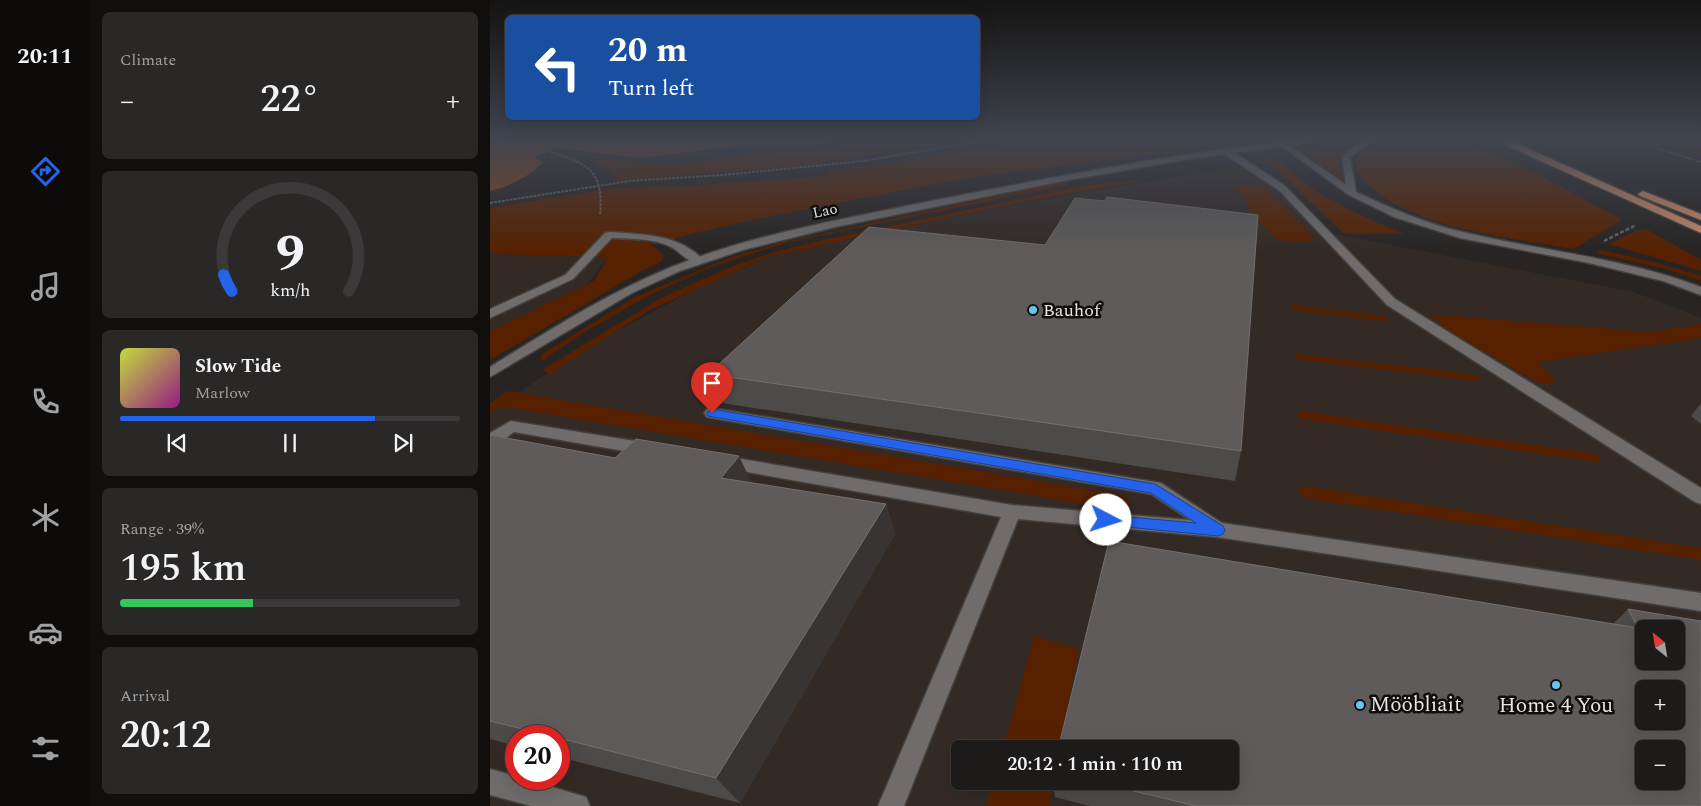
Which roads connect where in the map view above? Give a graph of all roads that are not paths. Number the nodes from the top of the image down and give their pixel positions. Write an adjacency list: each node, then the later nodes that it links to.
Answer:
1 (1067, 178): 10 (street, Lao)
2 (1266, 178): 18 (street)
3 (1330, 178): 7 (street)
4 (1350, 178): 7 (street)
5 (1585, 178): 9 (highway)
6 (1600, 178): 8 (highway)
7 (1352, 193): 11 (street)
8 (1701, 216)
9 (1701, 230)
10 (698, 261): 12 (street); 13 (street, Lao)
11 (1701, 291)
12 (490, 314)
13 (490, 373)
14 (712, 413): 20 (street)
15 (490, 441): 16 (street)
16 (659, 451)
17 (708, 460): 19 (street)
18 (1701, 497)
19 (1012, 512): 20 (street); 24 (street)
20 (1218, 530): 21 (street)
21 (1701, 602)
22 (490, 782): 23 (street)
23 (577, 806)
24 (890, 806)

